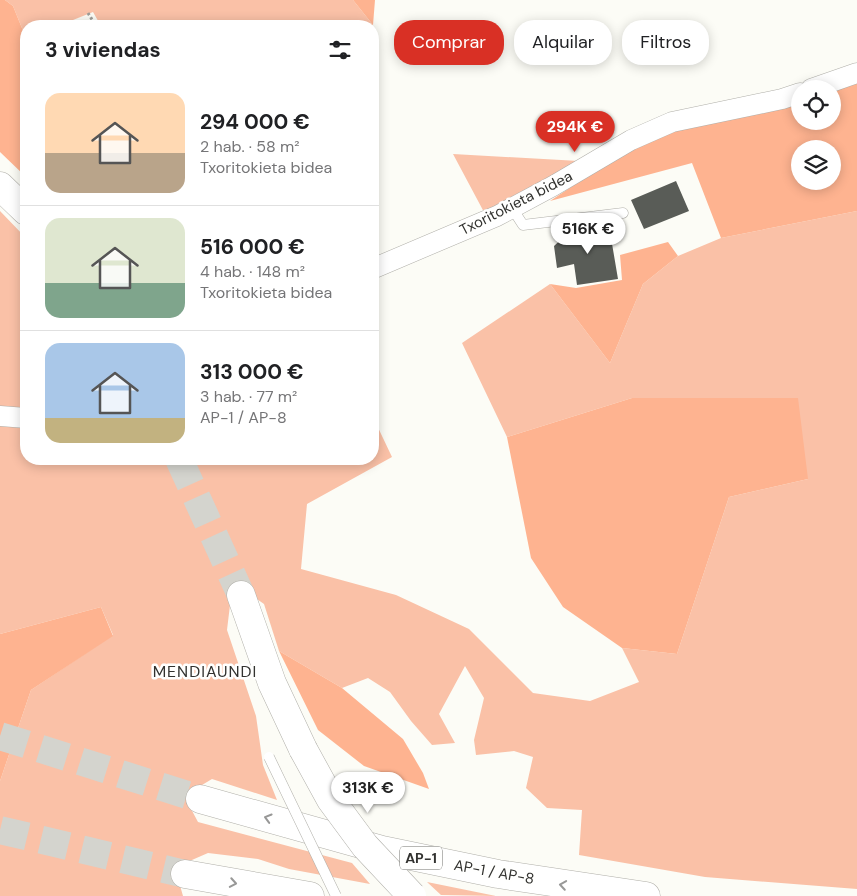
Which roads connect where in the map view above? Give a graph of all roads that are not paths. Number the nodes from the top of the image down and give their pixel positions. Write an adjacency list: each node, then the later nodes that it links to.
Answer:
1 (857, 72): 2 (street)
2 (835, 80)
3 (791, 96): 6 (street, Txoritokieta bidea)
4 (0, 186): 5 (main road)
5 (20, 205)
6 (512, 208): 7 (lane); 8 (street, Txoritokieta bidea)
7 (623, 213)
8 (379, 266)
9 (0, 416): 10 (street)
10 (20, 418)
11 (241, 595): 17 (main road, bridge)
12 (269, 757): 16 (lane, bridge)
13 (200, 800): 18 (main road, AP-1 / AP-8 / AP-1, one-way to 13)
14 (185, 874): 15 (main road, one-way to 15)
15 (310, 896)
16 (336, 896)
17 (412, 896)
18 (646, 896)

